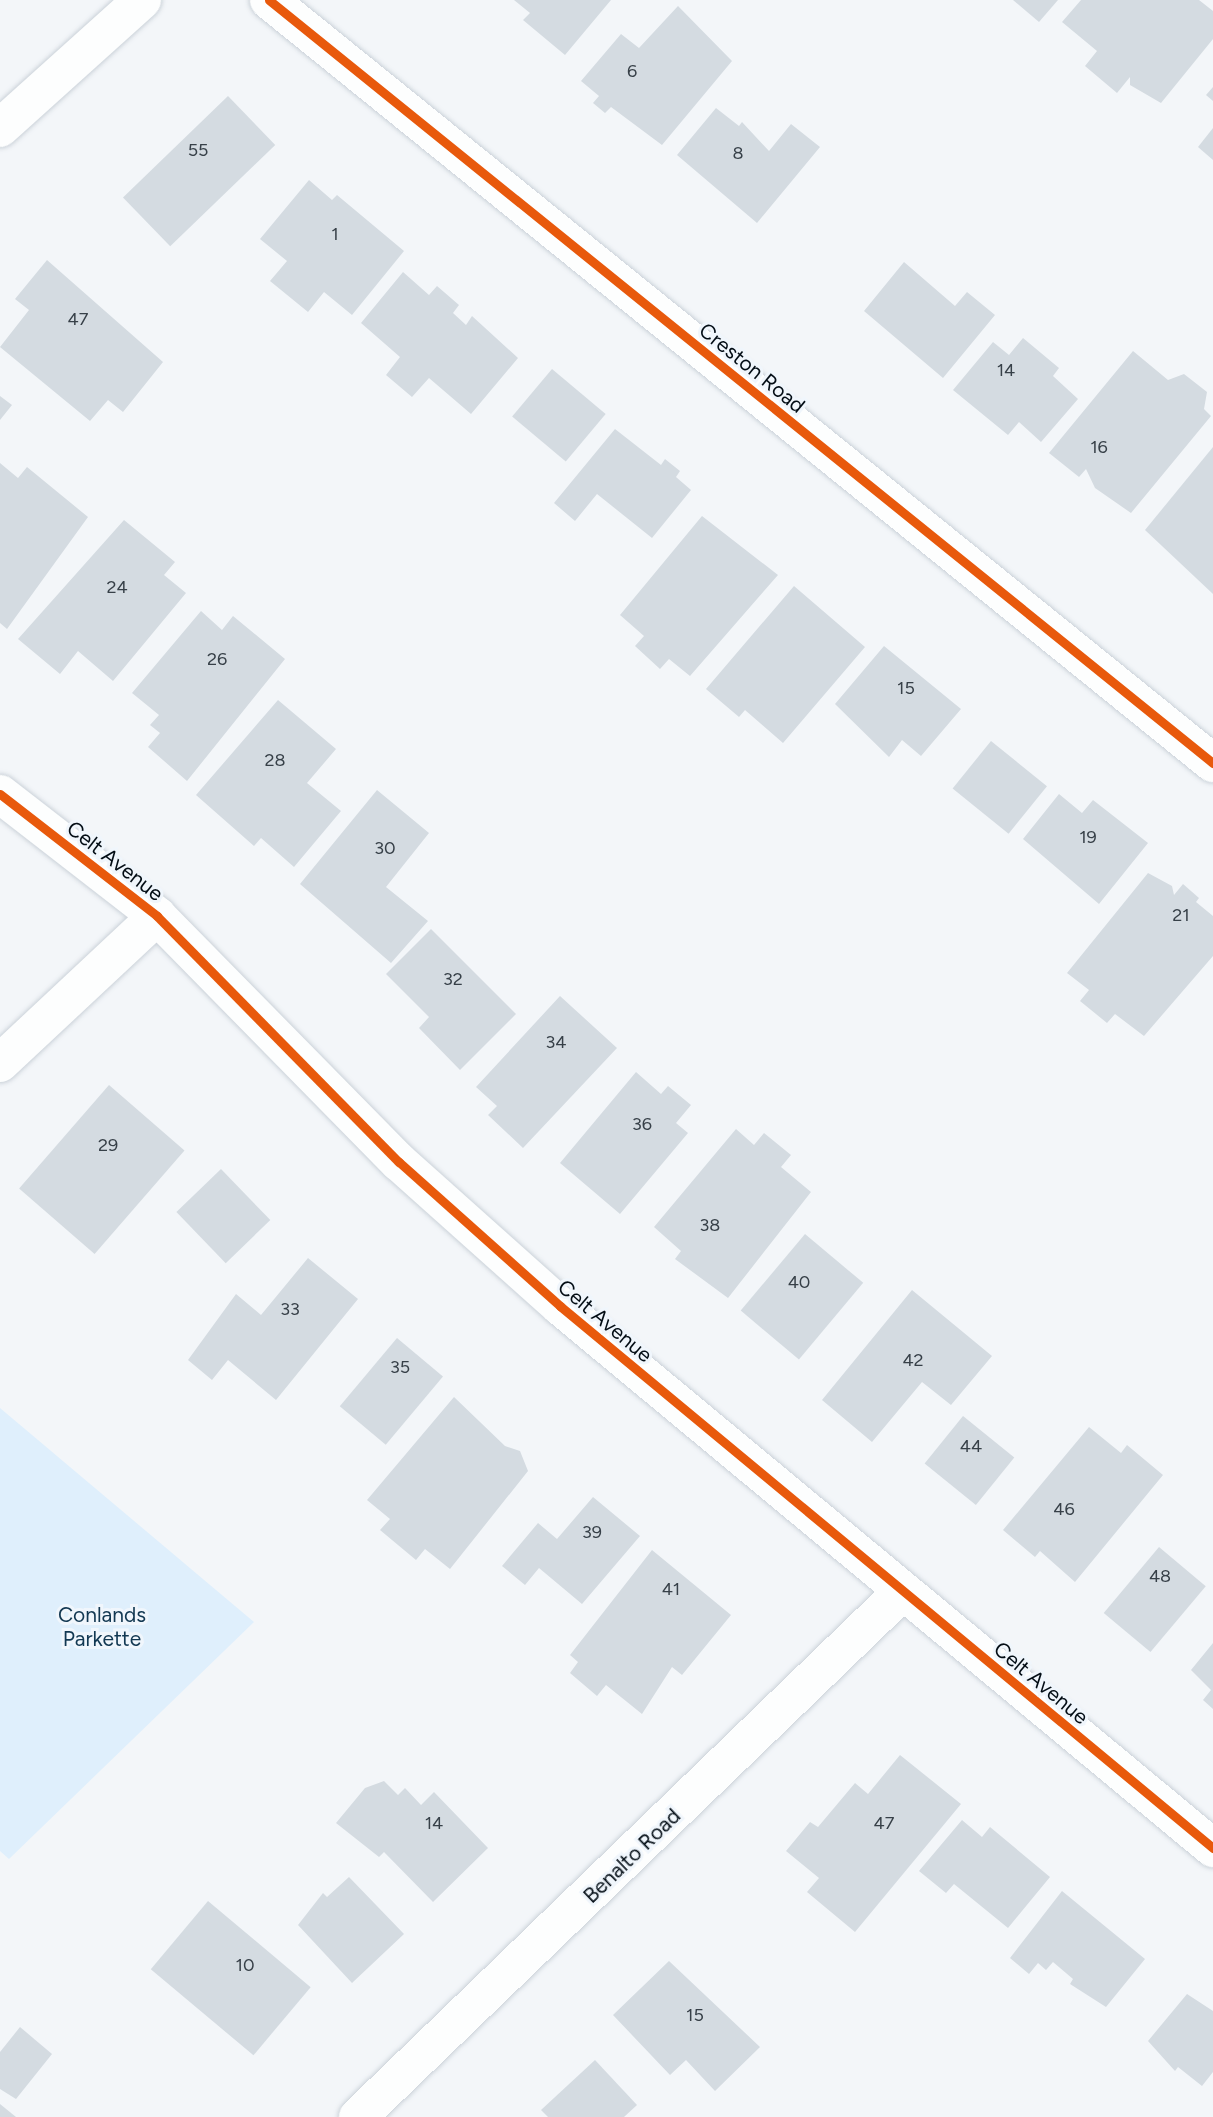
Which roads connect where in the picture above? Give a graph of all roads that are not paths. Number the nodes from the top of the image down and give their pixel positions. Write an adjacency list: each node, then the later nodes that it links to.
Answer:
1 (142, 0): 3 (street)
2 (269, 0): 4 (street, Creston Road)
3 (0, 128)
4 (1213, 763)
5 (0, 794): 6 (street, Celt Avenue)
6 (157, 916): 7 (street); 8 (street, Celt Avenue)
7 (0, 1063)
8 (903, 1591): 9 (street, Celt Avenue); 10 (street, Benalto Road)
9 (1213, 1848)
10 (358, 2117)

